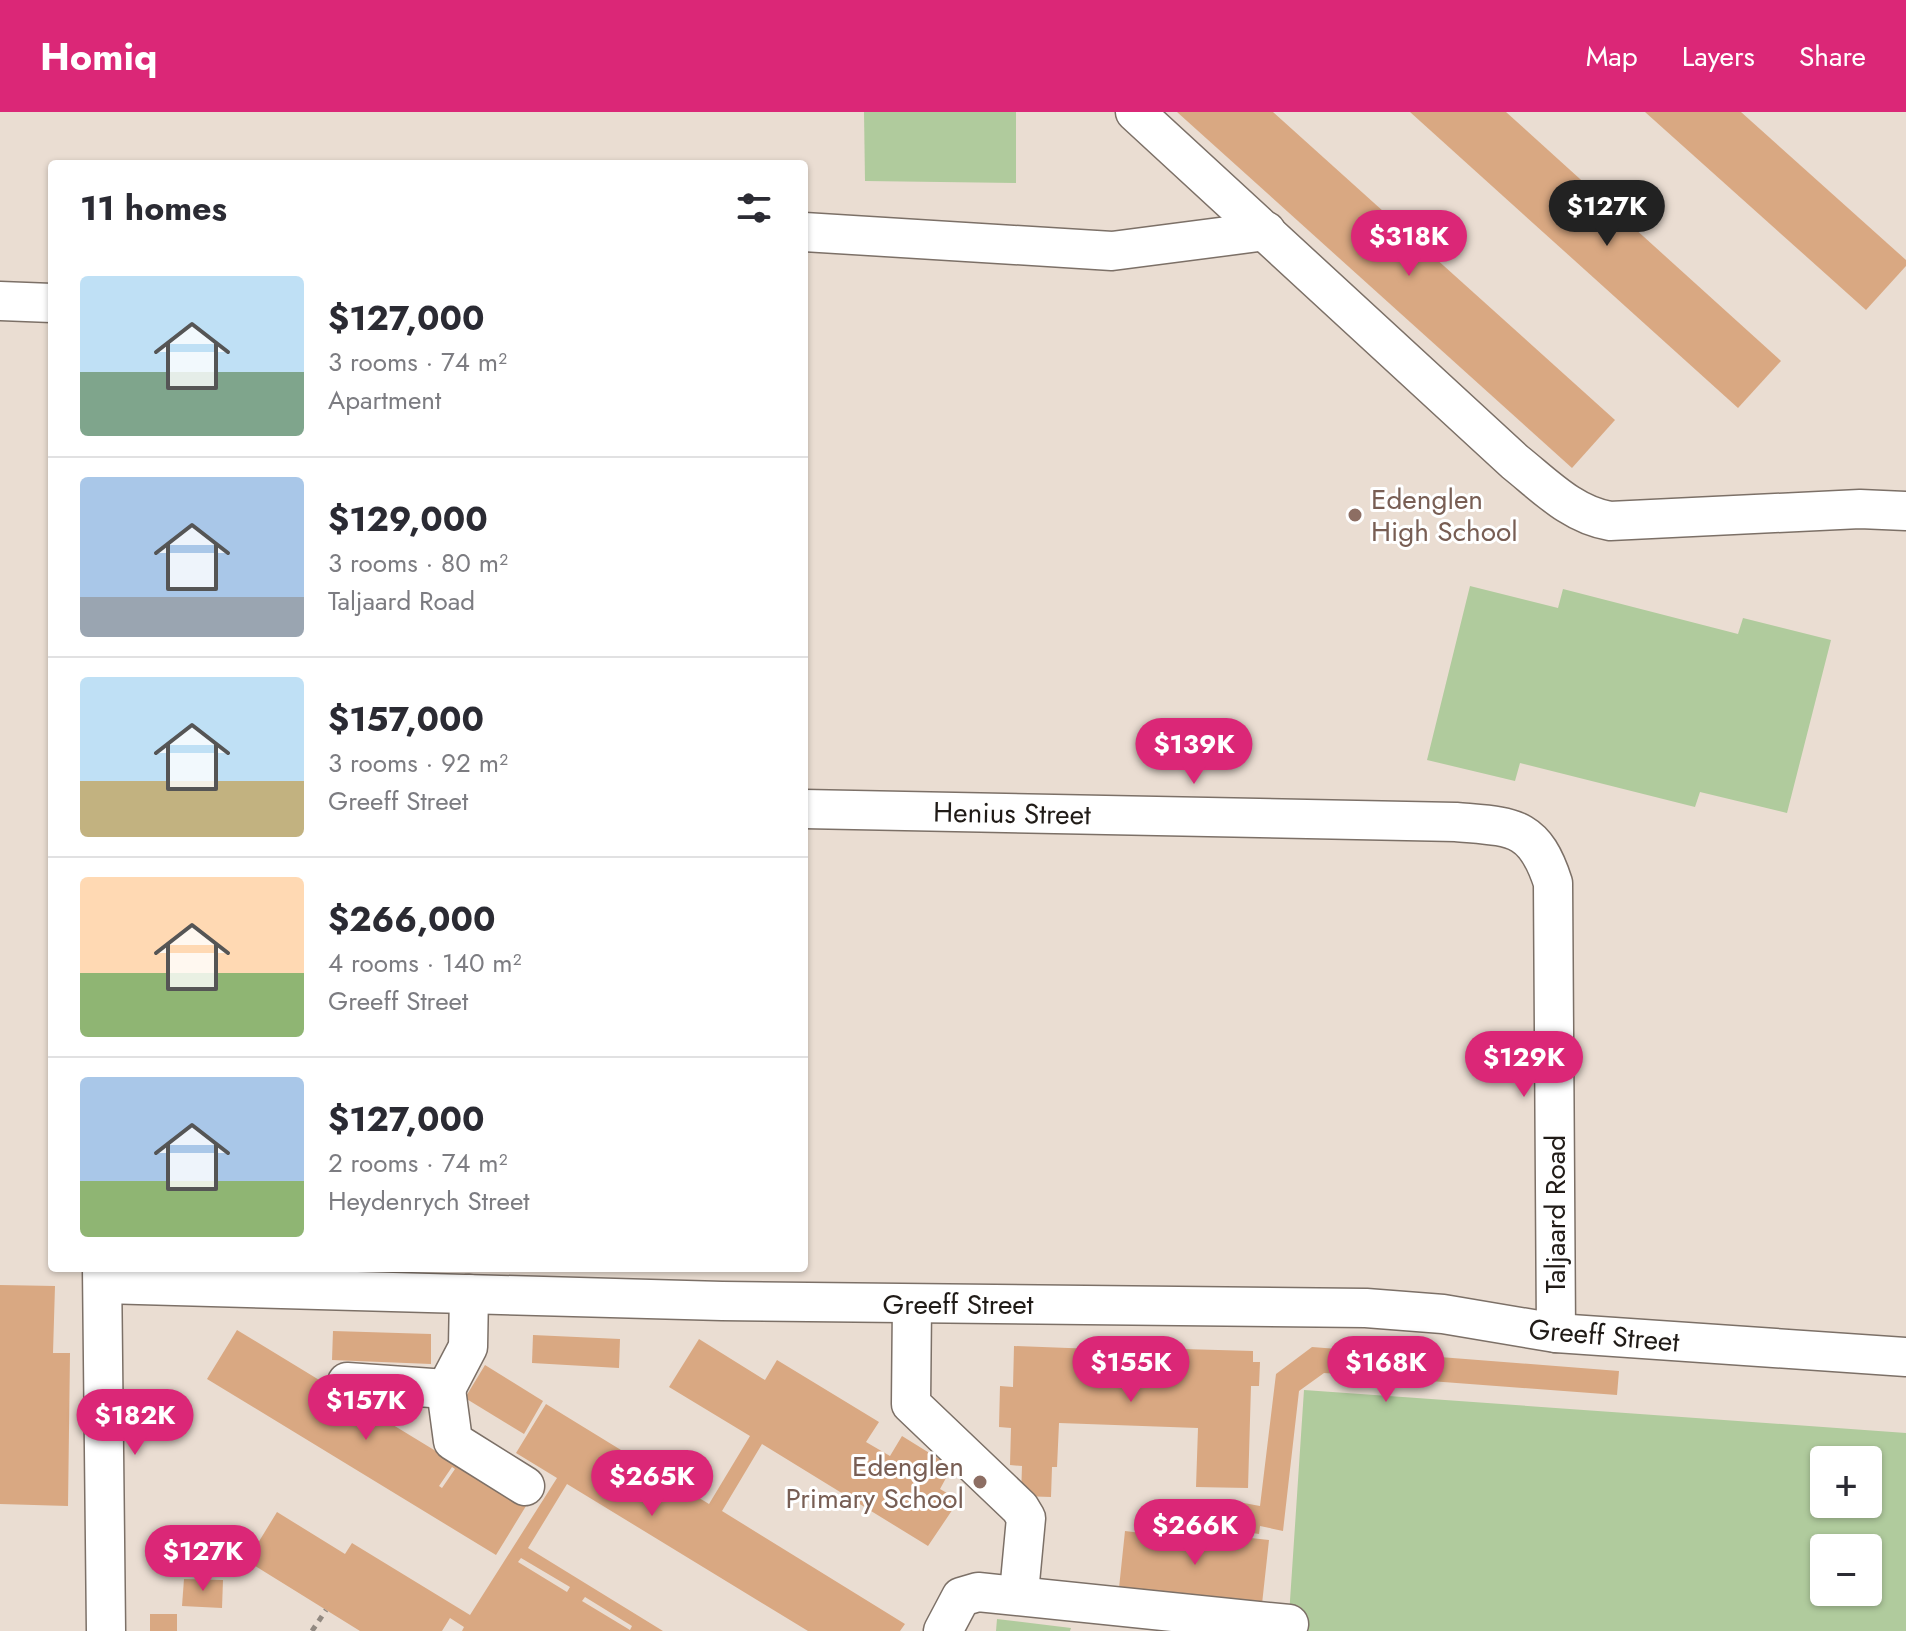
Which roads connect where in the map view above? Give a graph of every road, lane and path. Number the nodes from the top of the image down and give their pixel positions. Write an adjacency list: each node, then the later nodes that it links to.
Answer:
1 (1135, 112): 2 (street)
2 (1266, 231): 3 (street); 6 (street)
3 (808, 232)
4 (0, 301): 5 (street)
5 (48, 303)
6 (1906, 511)
7 (808, 809): 8 (street, Henius Street)
8 (1545, 856): 12 (street, Taljaard Road)
9 (103, 1276): 10 (street, Greeff Street); 20 (street)
10 (469, 1294): 11 (street, Greeff Street); 15 (street)
11 (912, 1304): 12 (street, Greeff Street); 17 (street)
12 (1556, 1333): 13 (street, Greeff Street)
13 (1906, 1357)
14 (347, 1382): 15 (street)
15 (446, 1389): 16 (street)
16 (525, 1486)
17 (1019, 1593): 19 (street); 22 (street)
18 (326, 1610): 21 (path)
19 (1289, 1624)
20 (106, 1631)
21 (312, 1631)
22 (943, 1631)

